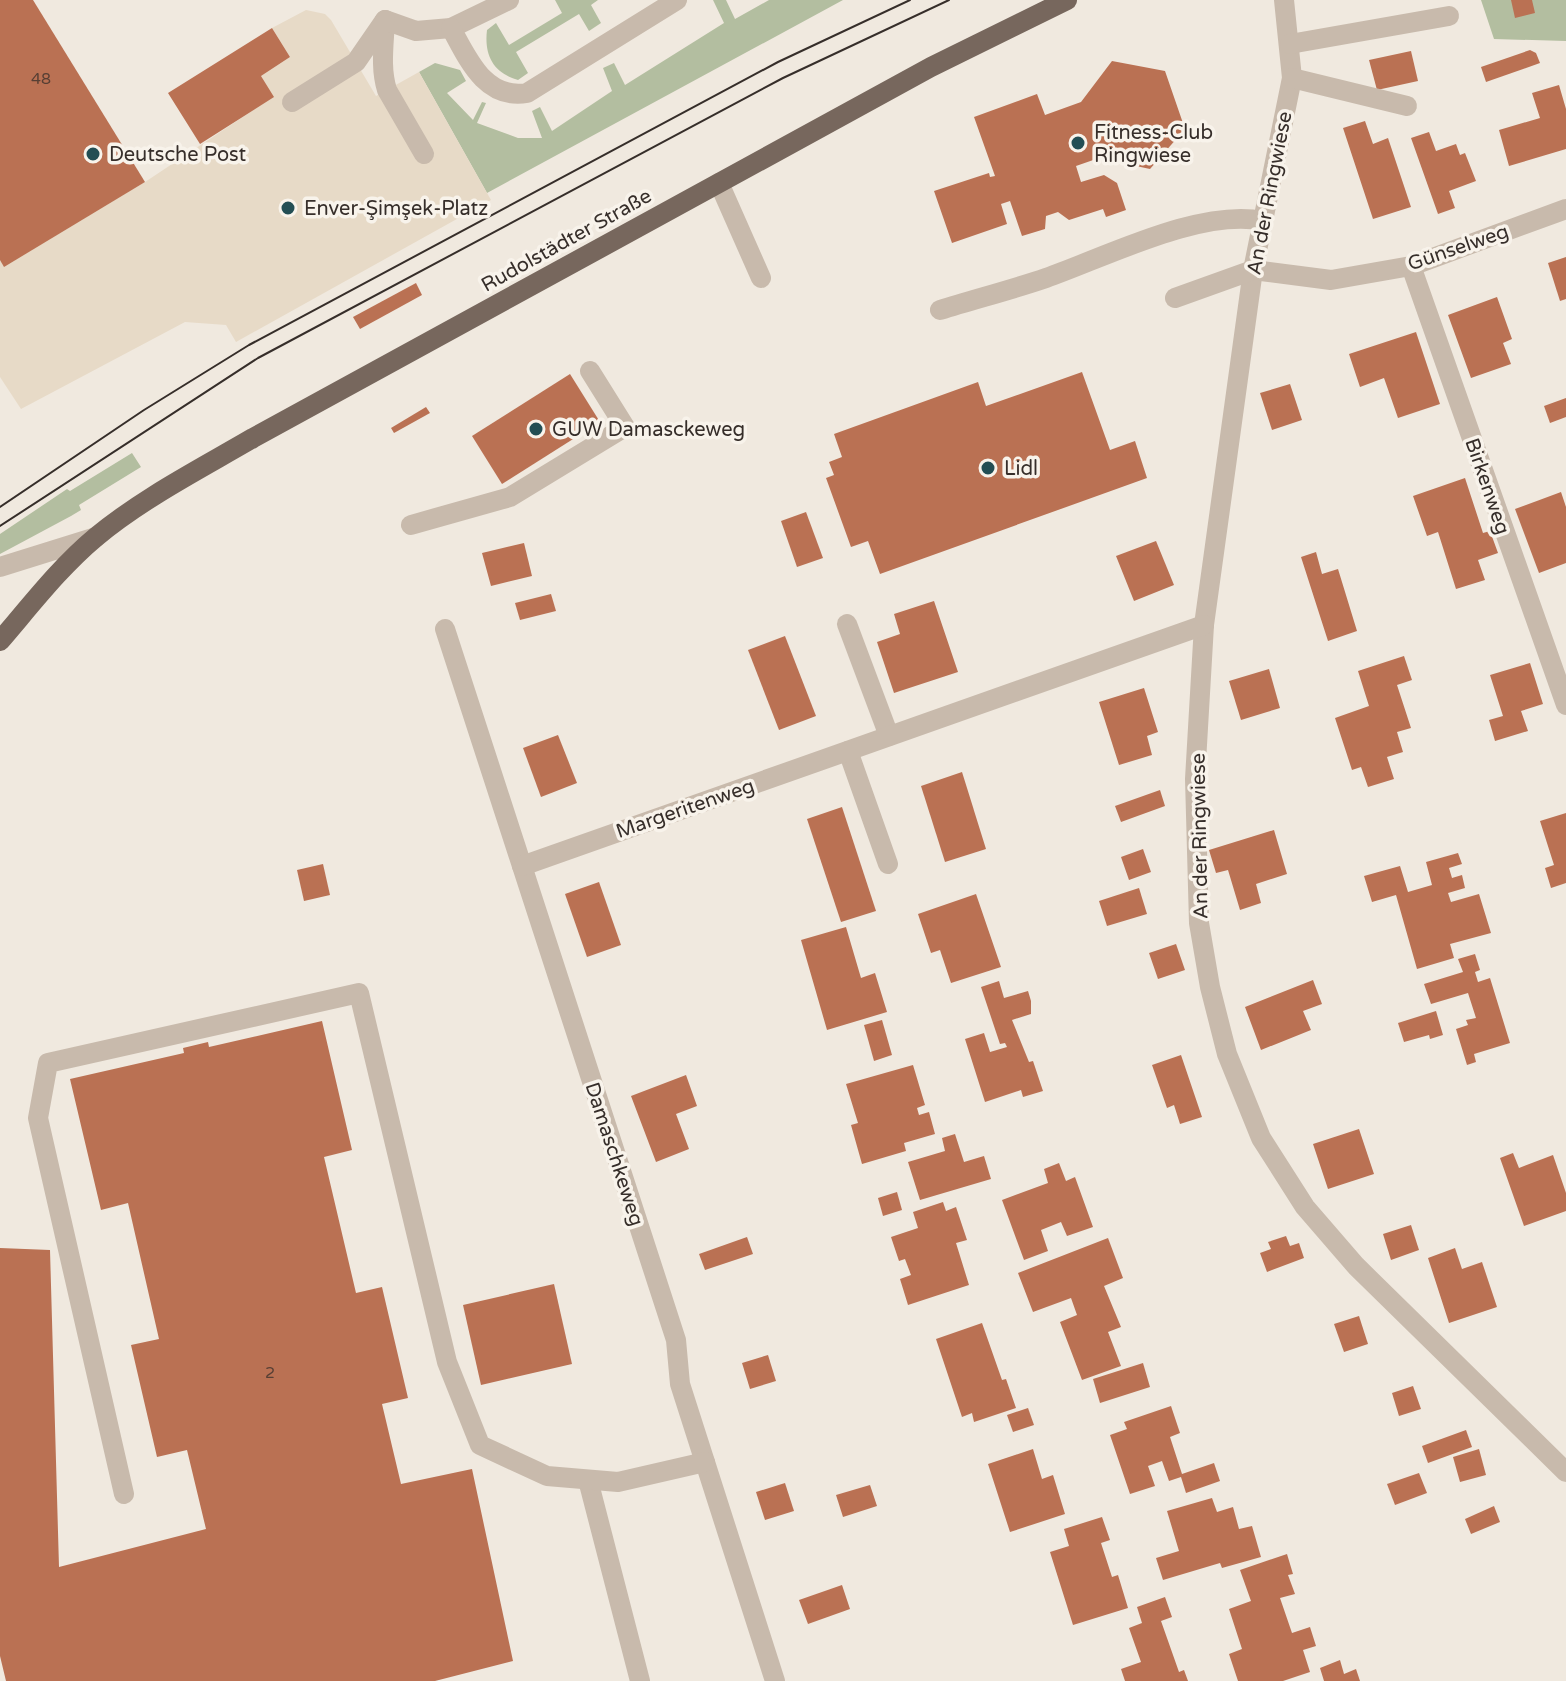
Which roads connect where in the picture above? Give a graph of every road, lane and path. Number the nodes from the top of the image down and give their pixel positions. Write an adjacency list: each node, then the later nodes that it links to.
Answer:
1 (509, 0): 7 (street)
2 (677, 0): 7 (street)
3 (1067, 0): 13 (main road, Rudolstädter Straße)
4 (1284, 0): 8 (street, An der Ringwiese)
5 (1449, 16): 8 (street)
6 (385, 20): 7 (street); 10 (street); 12 (street)
7 (451, 28)
8 (1290, 44): 9 (street, An der Ringwiese)
9 (1292, 78): 11 (street); 15 (street, An der Ringwiese)
10 (292, 102)
11 (1407, 106)
12 (424, 154)
13 (719, 183): 18 (street); 23 (main road, Rudolstädter Straße)
14 (1566, 209): 16 (street, Günselweg)
15 (1263, 221): 17 (street, An der Ringwiese); 20 (street)
16 (1411, 266): 17 (street, Günselweg); 31 (street, Birkenweg)
17 (1253, 270): 19 (street); 27 (street, An der Ringwiese)
18 (761, 278)
19 (1175, 298)
20 (940, 310)
21 (590, 371): 22 (street)
22 (411, 525)
23 (96, 537): 24 (street, Rudolstädter Straße); 25 (main road, Rudolstädter Straße)
24 (0, 567)
25 (17, 621): 29 (main road, Rudolstädter Straße); 30 (main road)
26 (847, 624): 32 (street)
27 (1204, 625): 32 (street, Margeritenweg); 37 (street, An der Ringwiese)
28 (445, 629): 35 (street, Damaschkeweg)
29 (0, 641)
30 (0, 659)
31 (1566, 705)
32 (889, 736): 33 (street, Margeritenweg)
33 (848, 751): 34 (street); 35 (street, Margeritenweg)
34 (888, 864)
35 (522, 866): 36 (street, Damaschkeweg)
36 (705, 1462): 38 (street); 41 (street, Damaschkeweg)
37 (1566, 1472)
38 (588, 1480): 39 (street); 40 (street)
39 (124, 1494)
40 (640, 1681)
41 (775, 1681)

